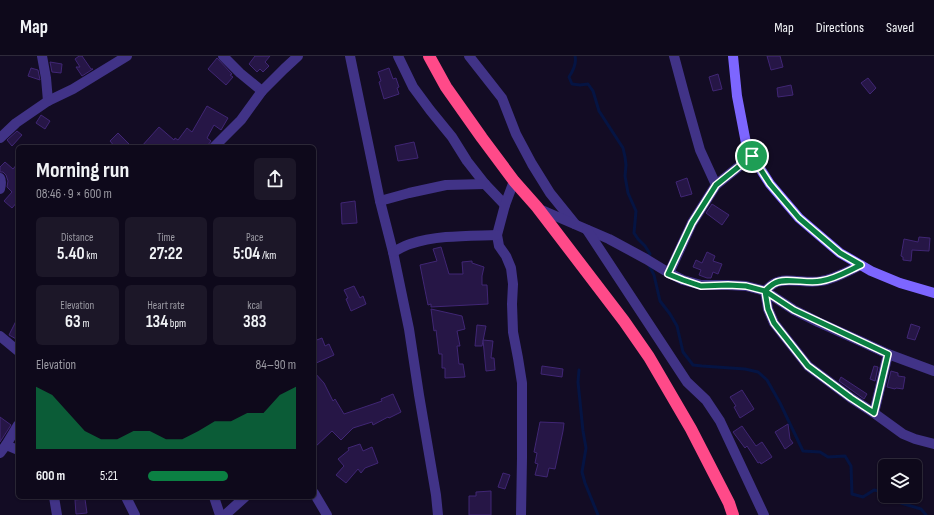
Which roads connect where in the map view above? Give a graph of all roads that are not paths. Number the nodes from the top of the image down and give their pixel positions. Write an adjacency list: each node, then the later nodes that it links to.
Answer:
1 (42, 56): 12 (street)
2 (127, 56): 12 (street)
3 (298, 56): 11 (street)
4 (350, 56): 21 (street)
5 (398, 56): 18 (street)
6 (429, 56): 17 (highway)
7 (469, 56): 24 (street)
8 (674, 56): 19 (street)
9 (733, 56): 15 (street)
10 (225, 57): 11 (street)
11 (262, 91): 14 (street)
12 (48, 101): 13 (street)
13 (0, 138)
14 (216, 145)
15 (752, 156): 19 (street); 28 (street)
16 (0, 178): 20 (street)
17 (514, 181): 22 (street); 23 (highway)
18 (485, 184): 21 (street); 22 (street)
19 (716, 185): 29 (street)
20 (0, 189)
21 (380, 201): 27 (street)
22 (505, 205): 26 (street)
23 (537, 207): 24 (street); 53 (highway)
24 (576, 225): 25 (street)
25 (587, 230): 29 (street); 54 (street)
26 (497, 235): 27 (street); 52 (street)
27 (393, 252): 51 (street)
28 (861, 265): 30 (street); 31 (street)
29 (668, 274): 30 (street)
30 (765, 291): 34 (street); 36 (street)
31 (934, 294)
32 (0, 336): 33 (street)
33 (16, 349)
34 (888, 354): 35 (street); 36 (street)
35 (934, 371)
36 (874, 413): 38 (street)
37 (16, 428): 39 (street)
38 (934, 444)
39 (3, 449): 40 (street)
40 (16, 450)
41 (316, 496): 50 (street)
42 (54, 499): 46 (street)
43 (127, 499): 47 (street)
44 (215, 499): 48 (street)
45 (243, 499): 49 (street)
46 (58, 515)
47 (135, 515)
48 (220, 515)
49 (225, 515)
50 (327, 515)
51 (438, 515)
52 (521, 515)
53 (733, 515)
54 (764, 515)

